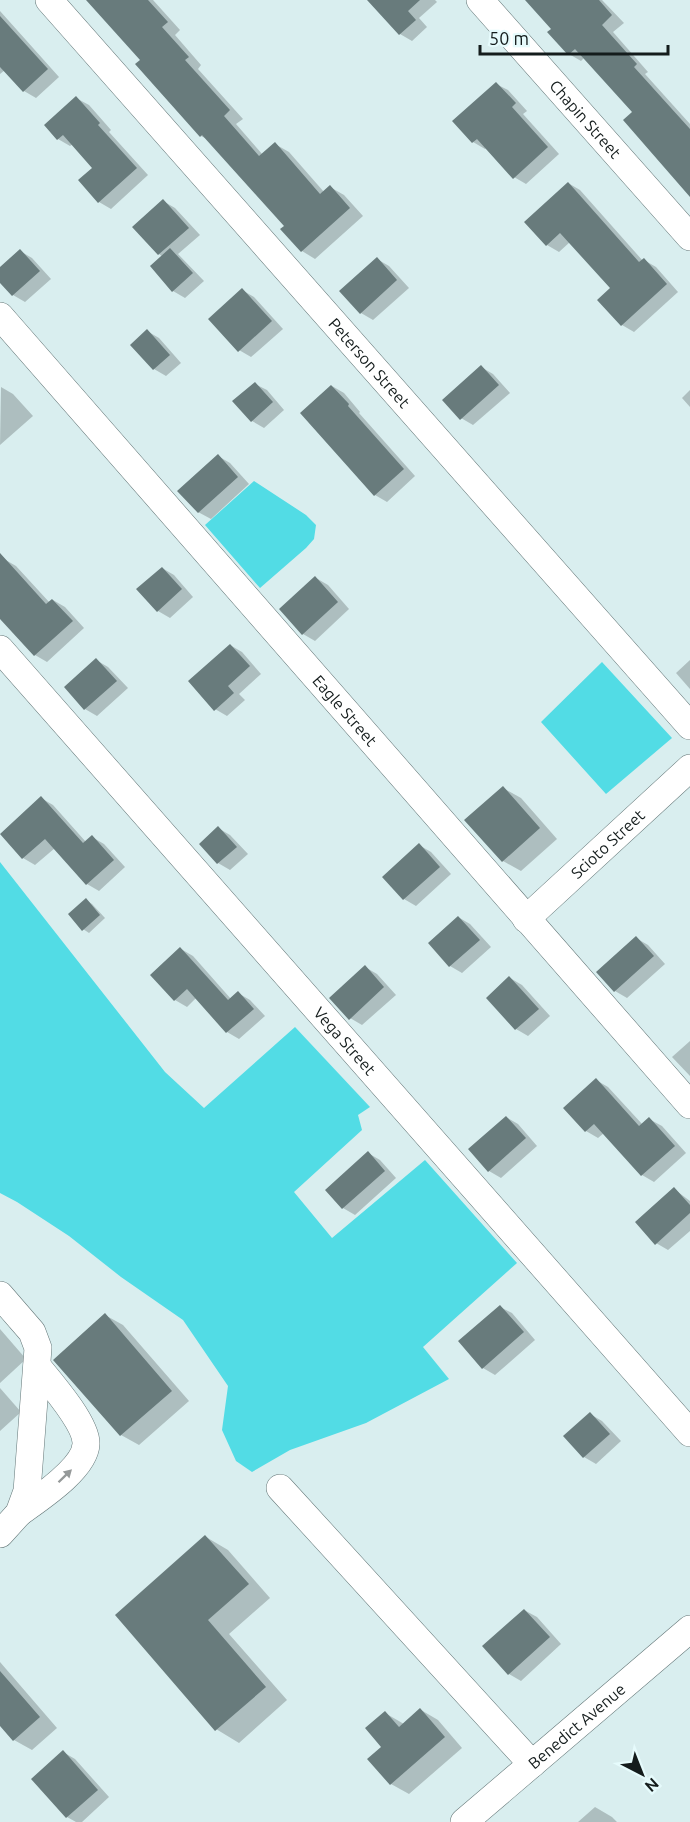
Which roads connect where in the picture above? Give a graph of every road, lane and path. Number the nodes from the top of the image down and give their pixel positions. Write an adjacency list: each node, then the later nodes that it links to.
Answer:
1 (49, 0): 6 (street, Peterson Street)
2 (480, 0): 3 (street, Chapin Street)
3 (690, 237)
4 (0, 316): 8 (street, Eagle Street)
5 (0, 649): 12 (street, Vega Street)
6 (690, 726)
7 (690, 768): 8 (street, Scioto Street)
8 (526, 919): 9 (street, Eagle Street)
9 (690, 1105)
10 (0, 1295): 11 (street)
11 (37, 1366): 14 (street); 14 (street, one-way to 11)
12 (690, 1432)
13 (280, 1488): 17 (street)
14 (19, 1512): 15 (street)
15 (0, 1534)
16 (690, 1629): 17 (street, Benedict Avenue)
17 (532, 1764): 18 (street, Benedict Avenue)
18 (465, 1822)

